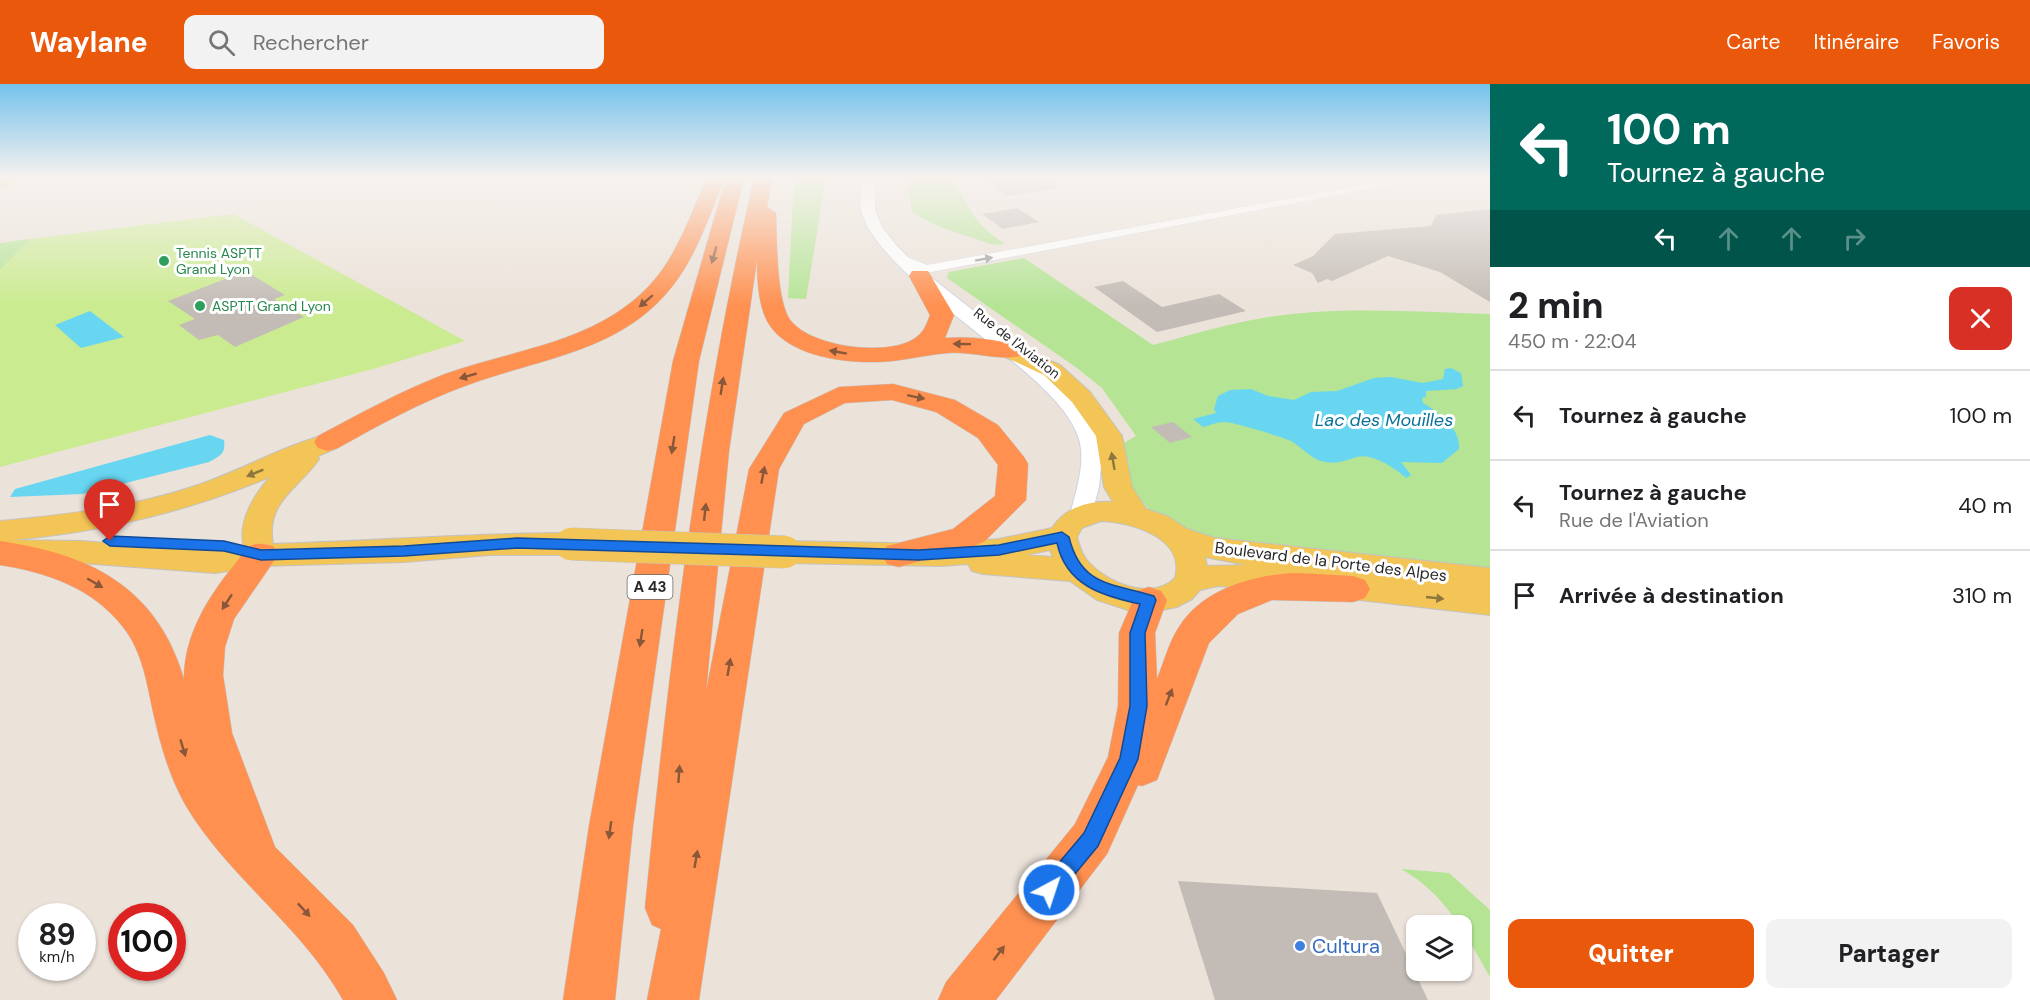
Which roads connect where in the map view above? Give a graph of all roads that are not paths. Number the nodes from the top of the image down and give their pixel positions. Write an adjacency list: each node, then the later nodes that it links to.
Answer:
1 (696, 221): 12 (highway, one-way to 12)
2 (724, 221): 29 (highway, A 43, one-way to 29)
3 (753, 221): 30 (highway, A 43, one-way to 3)
4 (766, 221): 9 (highway, one-way to 4)
5 (872, 221): 8 (street, Rue de l'Aviation)
6 (885, 221): 8 (street, Rue de l'Aviation)
7 (1197, 221): 8 (street, one-way to 7)
8 (923, 273): 9 (highway); 10 (street, Rue de l'Aviation); 11 (street, Rue de l'Aviation)
9 (913, 348): 10 (highway, one-way to 9)
10 (1011, 351): 11 (main road); 14 (street, Rue de l'Aviation)
11 (1052, 370): 13 (main road, Rue de l'Aviation, one-way to 11)
12 (328, 442): 15 (main road, one-way to 15); 18 (main road)
13 (1135, 515): 14 (main road); 16 (main road)
14 (1072, 526): 19 (main road); 20 (main road)
15 (0, 533): 18 (main road)
16 (1174, 536): 21 (main road, Boulevard de la Porte des Alpes); 22 (main road)
17 (0, 552): 18 (main road); 27 (highway, one-way to 27)
18 (261, 555): 19 (main road, bridge); 27 (highway, one-way to 27)
19 (899, 555): 20 (main road); 31 (highway, one-way to 19)
20 (1076, 570): 24 (main road)
21 (1490, 580)
22 (1190, 581): 23 (main road, Boulevard de la Porte des Alpes); 24 (main road)
23 (1353, 589): 25 (main road, Boulevard de la Porte des Alpes, one-way to 25); 26 (highway, one-way to 23)
24 (1149, 600): 26 (highway)
25 (1490, 603)
26 (1091, 839): 32 (highway, one-way to 26)
27 (264, 867): 28 (highway, one-way to 28)
28 (370, 1000)
29 (589, 1000)
30 (663, 1000)
31 (673, 1000)
32 (964, 1000)

